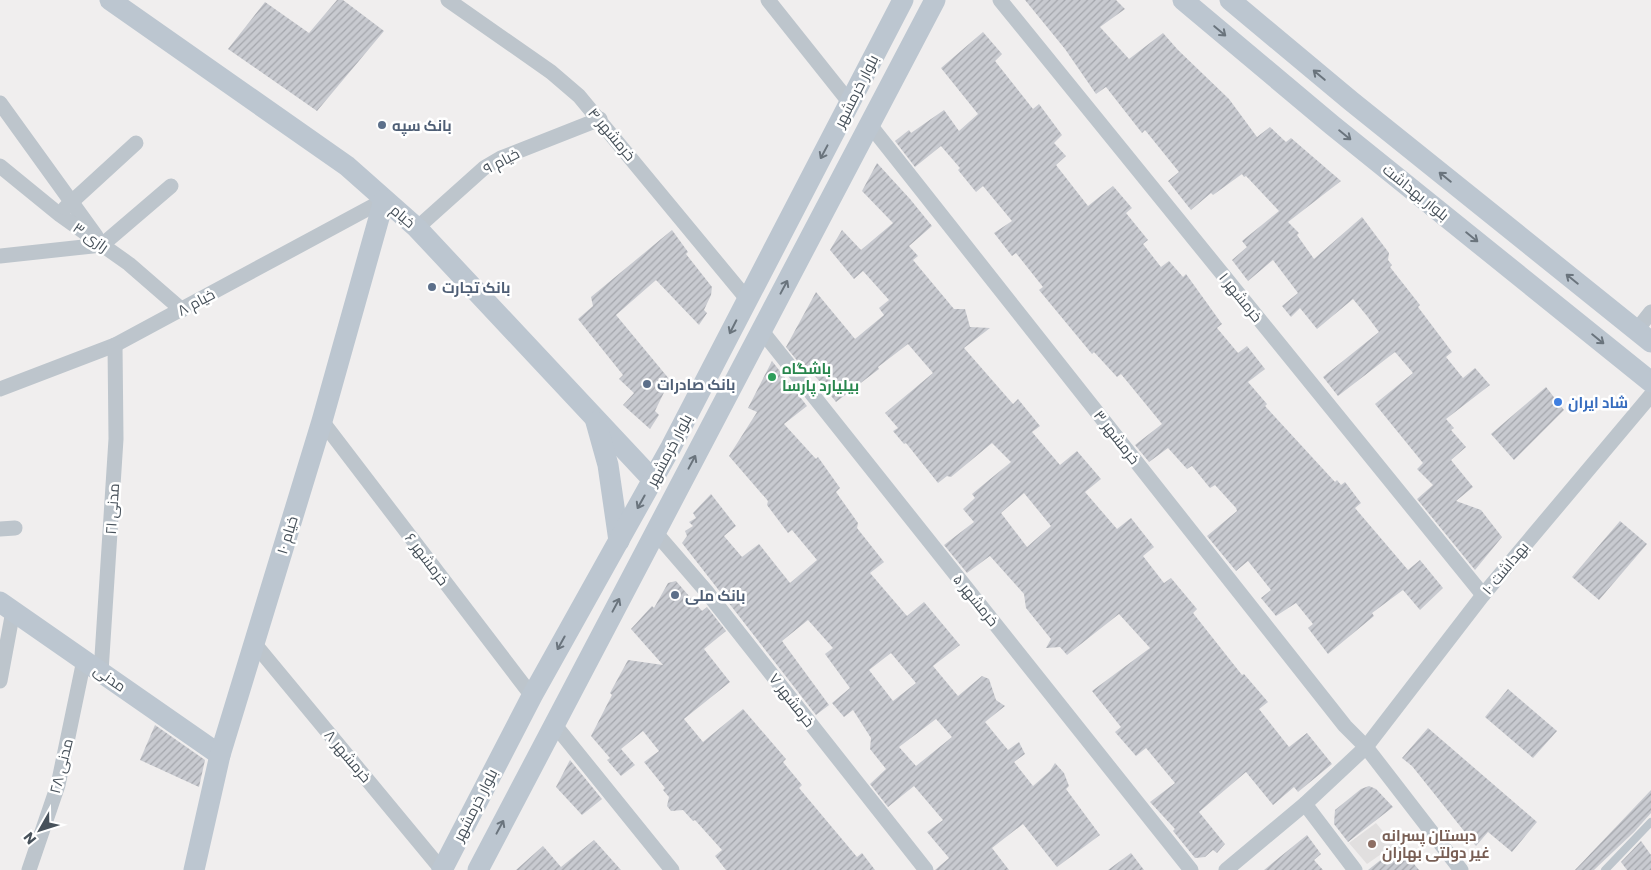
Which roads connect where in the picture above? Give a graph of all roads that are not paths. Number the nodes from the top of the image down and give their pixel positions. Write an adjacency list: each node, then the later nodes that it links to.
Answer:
1 (110, 0): 16 (main road, خیام)
2 (448, 0): 11 (street, خرمشهر ۴)
3 (768, 0): 10 (street)
4 (904, 0): 10 (main road, بلوار خرمشهر)
5 (935, 0): 12 (main road, بلوار خرمشهر)
6 (1000, 0): 36 (street, خرمشهر ۱)
7 (1183, 0): 28 (main road, بلوار بهداشت, one-way to 28)
8 (1230, 0): 26 (main road, بلوار بهداشت, one-way to 8)
9 (0, 103): 17 (street)
10 (850, 103): 12 (main road); 22 (main road, بلوار خرمشهر, one-way to 22)
11 (600, 119): 19 (street, خیام ۹); 22 (street, خرمشهر ۴)
12 (870, 126): 25 (main road, بلوار خرمشهر, one-way to 12); 43 (street, خرمشهر ۳)
13 (136, 143): 17 (street)
14 (0, 166): 18 (street, رازی ۳)
15 (171, 186): 20 (street)
16 (384, 200): 19 (main road, خیام); 23 (street, خیام ۸); 32 (main road, خیام ۱۰)
17 (70, 201): 18 (street); 20 (street)
18 (60, 215): 20 (street, رازی ۳)
19 (417, 228): 31 (main road, خیام)
20 (102, 245): 21 (street); 23 (street, رازی ۳)
21 (0, 256)
22 (747, 299): 33 (main road, بلوار خرمشهر, one-way to 33)
23 (182, 310): 27 (street, خیام ۸)
24 (1651, 312): 26 (street)
25 (761, 330): 34 (main road, بلوار خرمشهر, one-way to 25); 53 (street, خرمشهر ۵)
26 (1644, 337)
27 (115, 345): 29 (street, خیام ۸); 39 (street, مدنی ۲۱)
28 (1651, 382)
29 (0, 390)
30 (1651, 395): 36 (street, بهداشت ۱۰)
31 (595, 417): 33 (main road, خیام); 35 (main road)
32 (322, 421): 38 (main road, خیام ۱۰); 41 (street, خرمشهر ۶)
33 (653, 480): 35 (main road, بلوار خرمشهر, one-way to 35)
34 (655, 532): 42 (main road, بلوار خرمشهر, one-way to 34); 52 (street, خرمشهر ۷)
35 (619, 541): 41 (main road, بلوار خرمشهر, one-way to 41)
36 (1482, 595): 43 (street, بهداشت ۱۰)
37 (6, 606): 39 (main road, مدنی); 40 (street)
38 (254, 643): 44 (main road, خیام ۱۰); 49 (street, خرمشهر ۸)
39 (93, 666): 44 (main road, مدنی); 47 (street, مدنی ۲۸)
40 (0, 680)
41 (532, 696): 49 (main road, بلوار خرمشهر)
42 (554, 724): 50 (main road, بلوار خرمشهر, one-way to 42); 51 (street)
43 (1366, 747): 45 (street, بهداشت ۱۰); 56 (street, خرمشهر ۳)
44 (220, 754): 48 (main road, خیام ۱۰)
45 (1305, 804): 54 (street, بهداشت ۱۰); 55 (street)
46 (1651, 822): 57 (lane)
47 (29, 870)
48 (194, 870)
49 (442, 870)
50 (478, 870)
51 (672, 870)
52 (926, 870)
53 (1191, 870)
54 (1226, 870)
55 (1355, 870)
56 (1461, 870)
57 (1605, 870)

